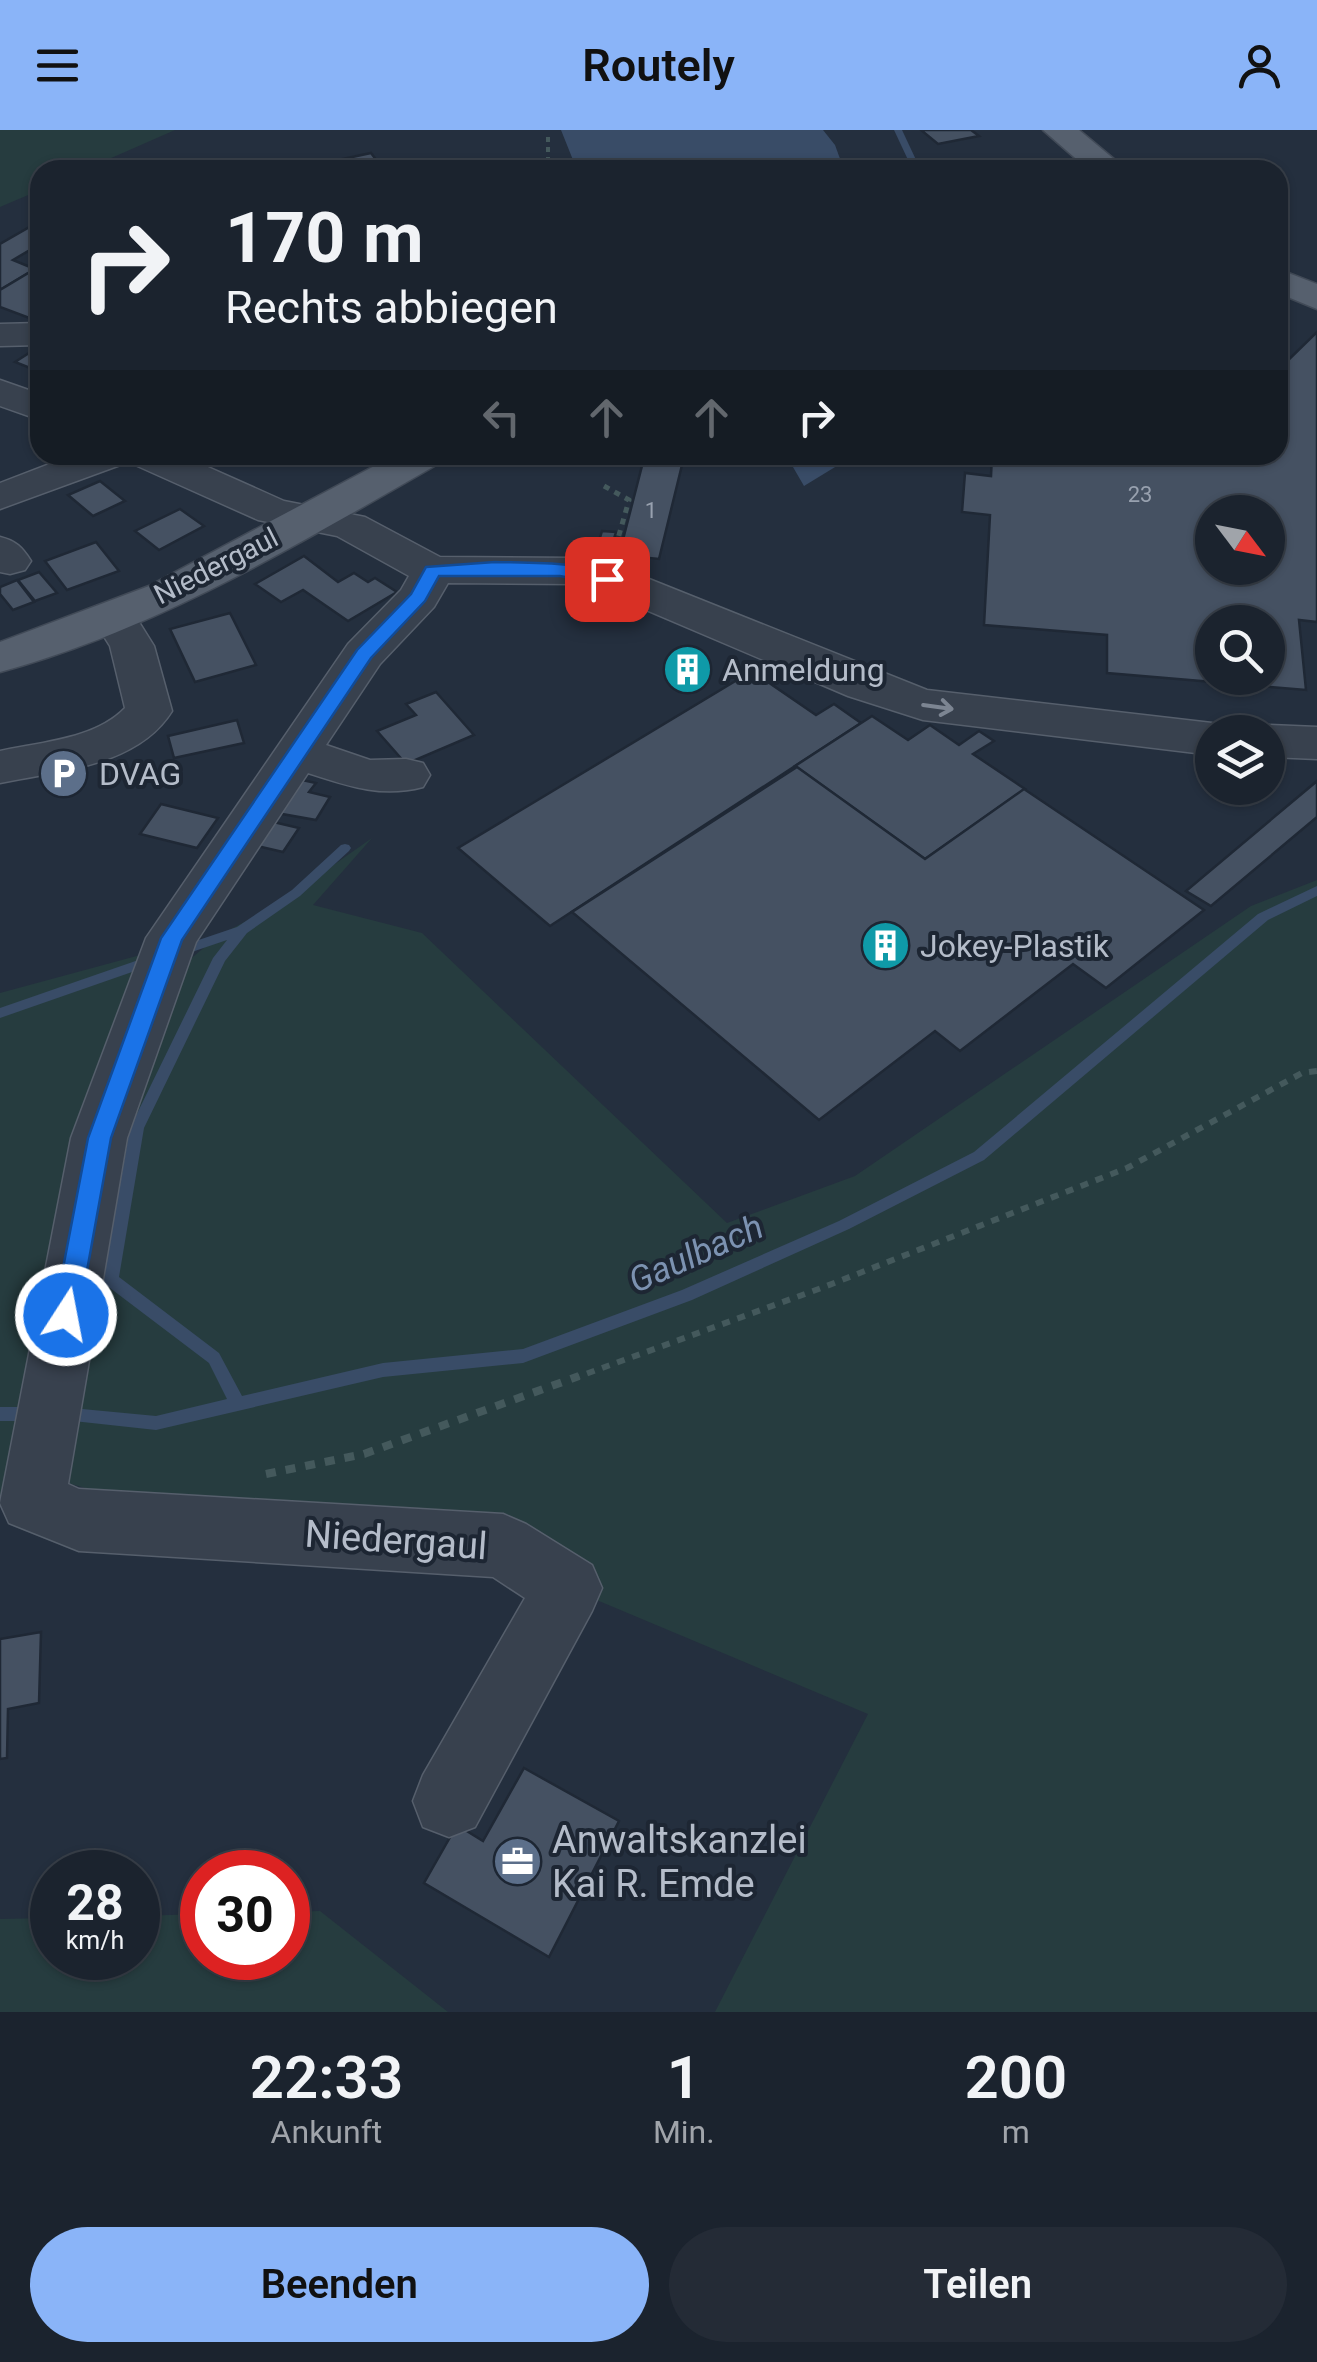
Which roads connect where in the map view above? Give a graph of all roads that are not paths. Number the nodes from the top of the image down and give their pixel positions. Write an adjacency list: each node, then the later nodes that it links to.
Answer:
1 (1059, 130): 2 (main road)
2 (1097, 160)
3 (1288, 285): 4 (main road)
4 (1317, 298)
5 (30, 334): 6 (street)
6 (0, 335)
7 (0, 392): 8 (street)
8 (30, 404)
9 (83, 465): 12 (street)
10 (170, 465): 13 (street)
11 (406, 465): 13 (main road, Niedergaul)
12 (0, 497)
13 (310, 519): 14 (street); 15 (main road, Niedergaul)
14 (433, 571): 17 (street, one-way to 17); 20 (street)
15 (113, 616): 16 (main road, Niedergaul); 21 (street)
16 (0, 657)
17 (1195, 736)
18 (1285, 742): 19 (street)
19 (1317, 743)
20 (296, 752): 22 (street); 23 (street, Niedergaul)
21 (0, 768)
22 (406, 776)
23 (449, 1801)

